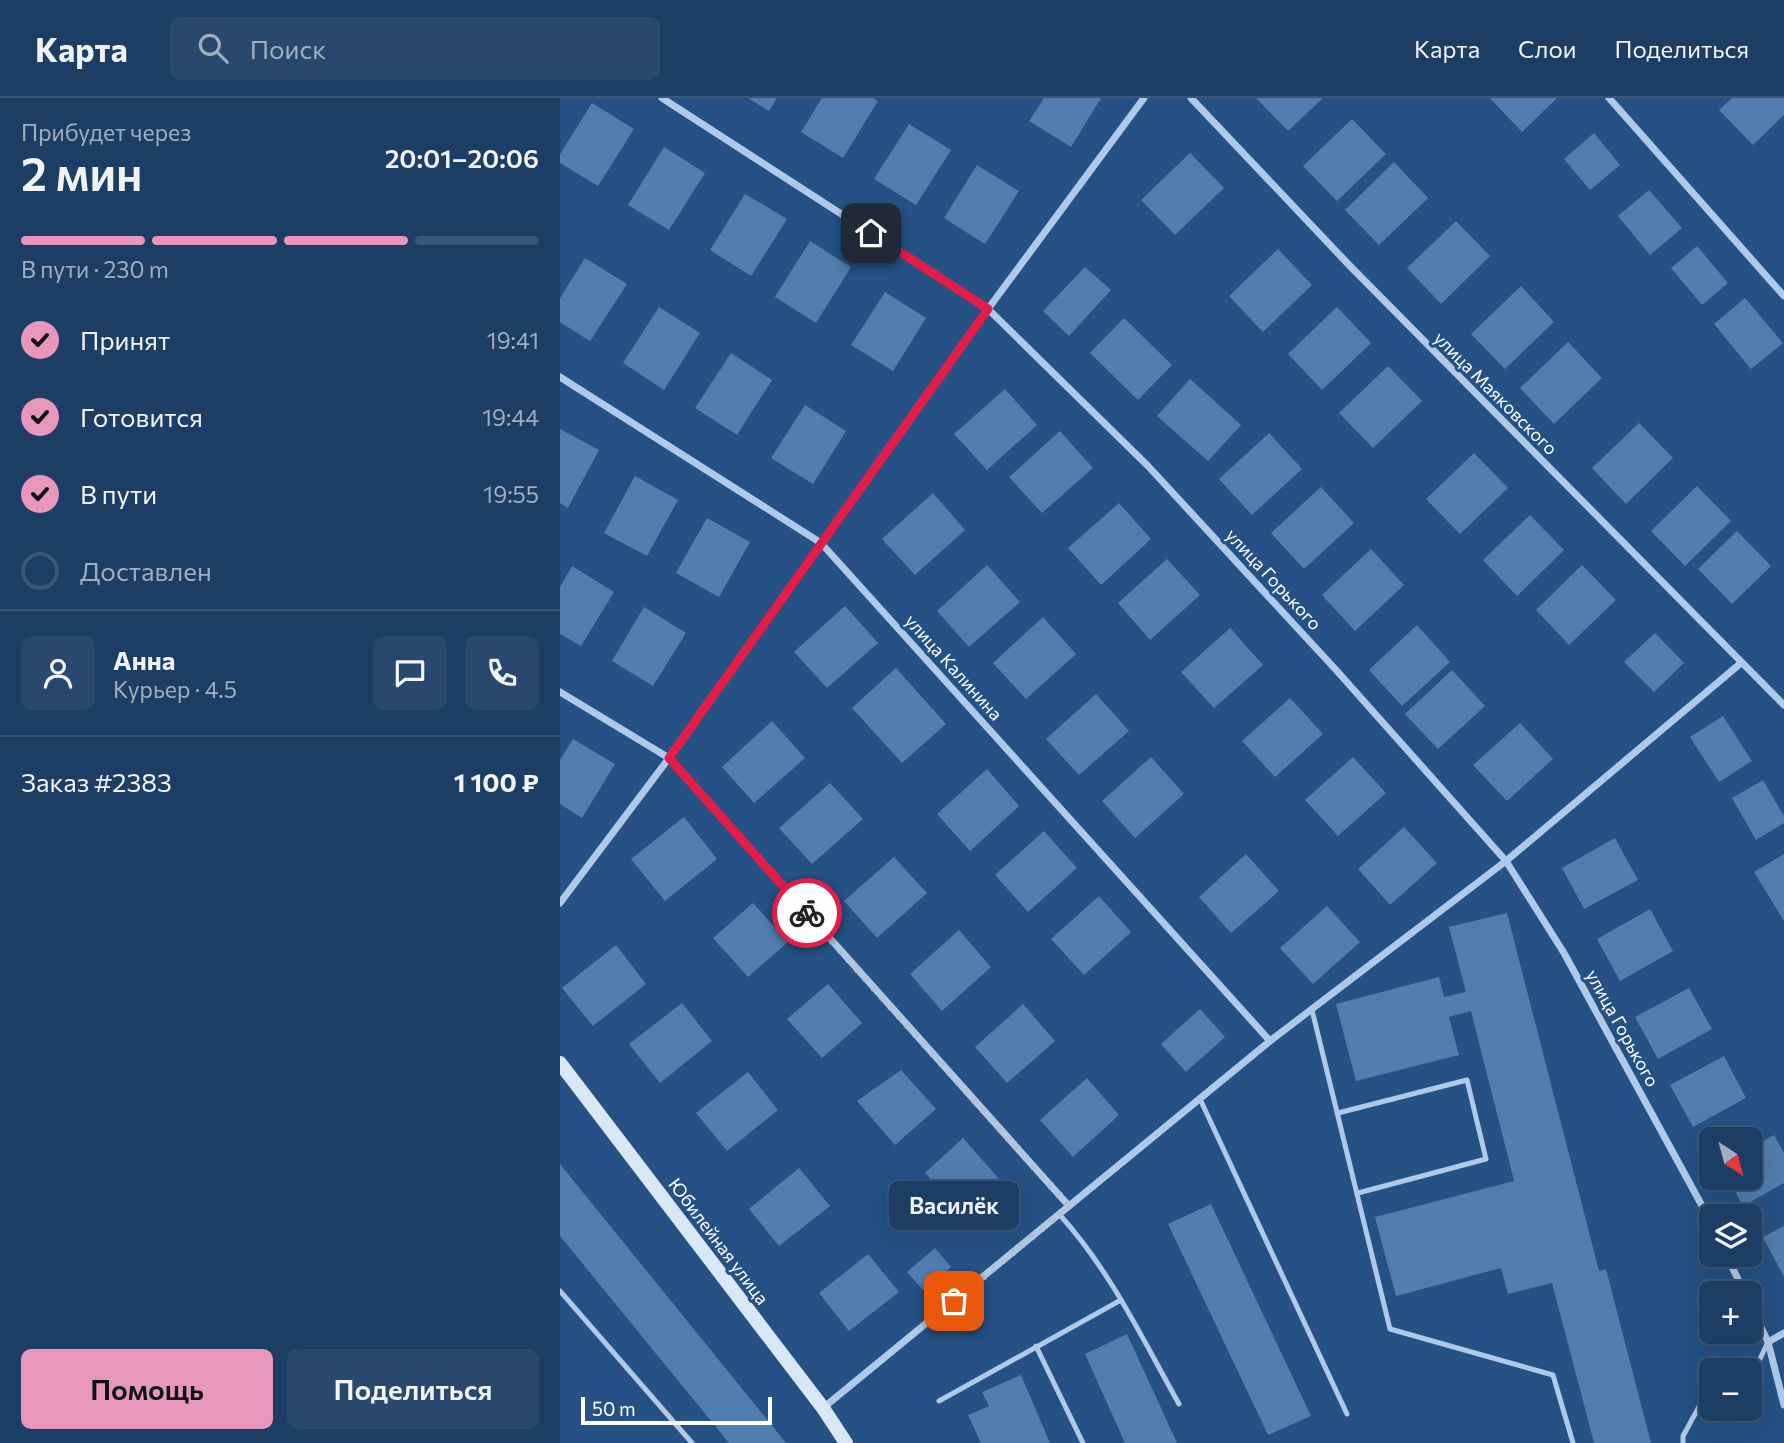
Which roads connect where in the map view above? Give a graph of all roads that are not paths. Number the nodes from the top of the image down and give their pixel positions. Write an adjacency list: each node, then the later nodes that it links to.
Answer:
1 (662, 98): 6 (street, улица Горького)
2 (1144, 98): 6 (street)
3 (1191, 98): 9 (street, улица Маяковского)
4 (1609, 98): 5 (street)
5 (1784, 296)
6 (988, 309): 8 (street); 13 (street, улица Горького)
7 (560, 377): 8 (street, улица Калинина)
8 (821, 543): 12 (street); 16 (street, улица Калинина)
9 (1741, 663): 11 (street, улица Маяковского); 13 (street)
10 (560, 692): 12 (street)
11 (1784, 705)
12 (669, 758): 14 (street); 22 (street)
13 (1506, 861): 15 (street); 21 (street, улица Горького)
14 (560, 903)
15 (1312, 1010): 16 (street); 19 (lane)
16 (1270, 1041): 18 (street)
17 (560, 1063): 35 (street, Юбилейная улица)
18 (1200, 1099): 22 (street); 36 (lane)
19 (1338, 1113): 20 (lane); 20 (lane)
20 (1358, 1193): 40 (lane)
21 (1701, 1204)
22 (1069, 1206): 23 (street)
23 (1059, 1214): 25 (lane); 35 (street)
24 (560, 1291): 37 (lane)
25 (1121, 1300): 29 (lane); 32 (lane)
26 (1762, 1329): 28 (street)
27 (1784, 1333): 28 (street)
28 (1768, 1342): 30 (lane); 33 (street)
29 (1037, 1346): 31 (lane); 39 (lane)
30 (1760, 1358)
31 (939, 1401)
32 (1179, 1404)
33 (1784, 1405)
34 (1699, 1407): 41 (lane)
35 (823, 1408): 38 (street, Юбилейная улица)
36 (1347, 1415)
37 (692, 1443)
38 (846, 1443)
39 (1083, 1443)
40 (1573, 1443)
41 (1684, 1443)

